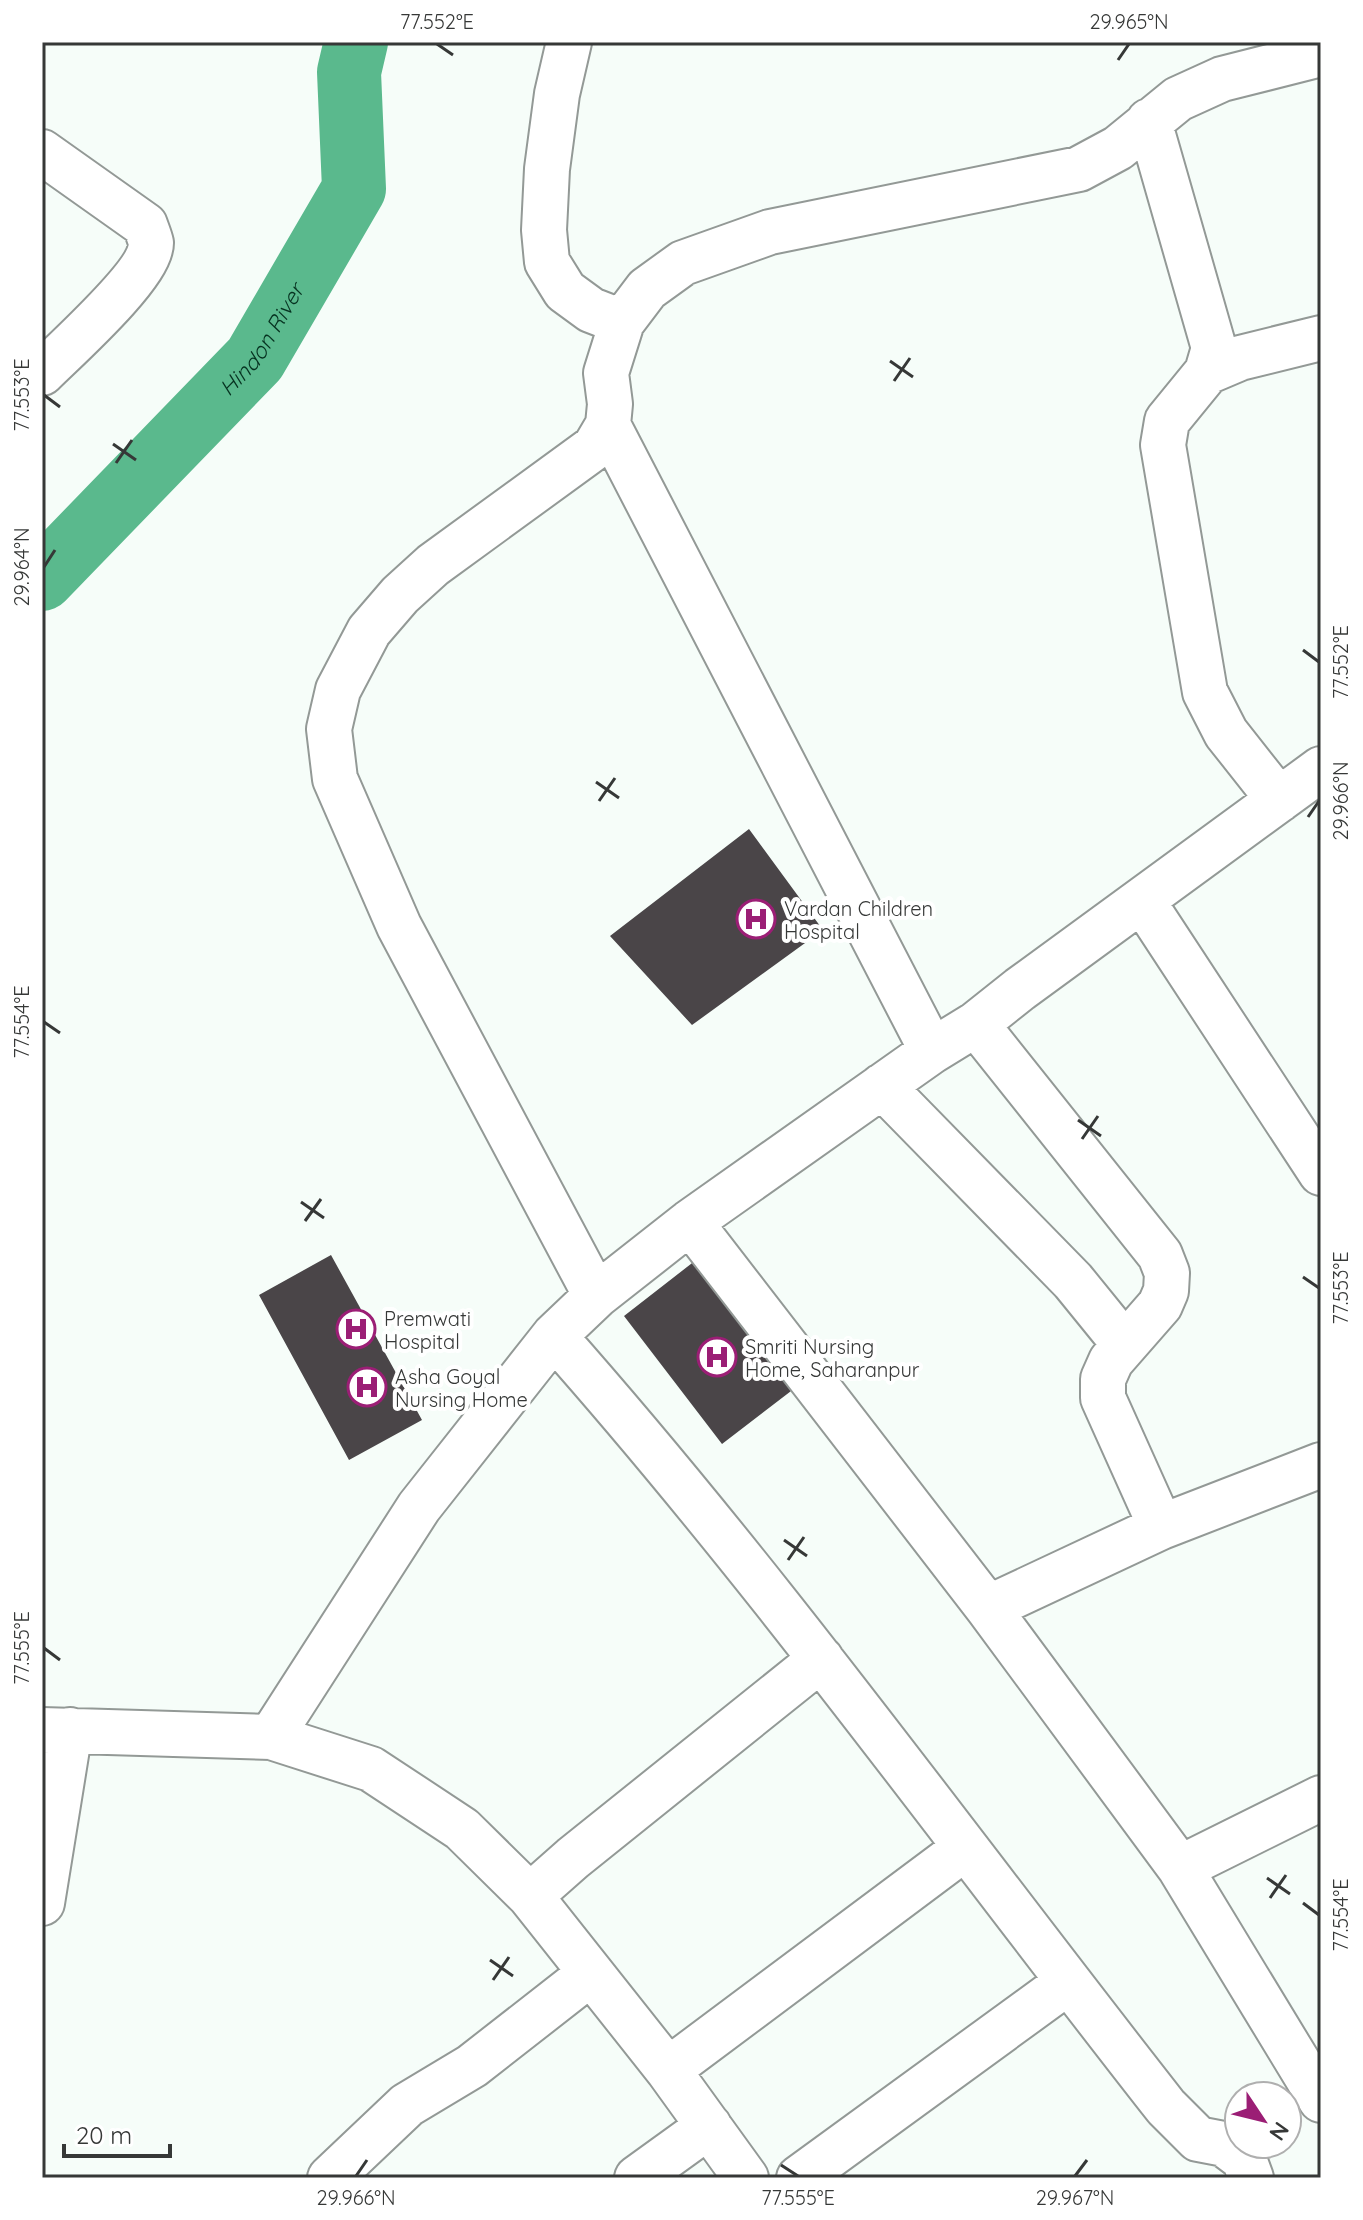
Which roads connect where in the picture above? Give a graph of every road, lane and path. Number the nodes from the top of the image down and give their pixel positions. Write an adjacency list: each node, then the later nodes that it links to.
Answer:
1 (569, 42): 5 (street)
2 (1321, 54): 3 (street)
3 (1149, 121): 5 (street); 7 (street)
4 (42, 152): 8 (street)
5 (622, 322): 9 (street)
6 (1321, 338): 7 (street)
7 (1207, 372): 11 (street)
8 (42, 373)
9 (608, 425): 14 (street); 18 (street)
10 (1321, 769): 11 (street)
11 (1279, 800): 12 (street)
12 (1142, 900): 13 (street); 16 (street)
13 (976, 1024): 14 (street); 20 (street)
14 (932, 1051): 15 (street)
15 (882, 1086): 17 (street); 20 (street)
16 (1321, 1173)
17 (690, 1222): 18 (street); 23 (street)
18 (596, 1296): 19 (street)
19 (554, 1336): 24 (street); 26 (street)
20 (1125, 1345): 22 (street)
21 (1321, 1465): 22 (street)
22 (1161, 1527): 23 (street)
23 (988, 1608): 29 (street)
24 (821, 1659): 28 (street); 30 (street)
25 (56, 1730): 26 (street); 31 (street)
26 (271, 1737): 30 (street)
27 (1321, 1798): 29 (street)
28 (965, 1848): 33 (street); 34 (street)
29 (1180, 1868): 35 (street)
30 (530, 1896): 32 (street)
31 (42, 1903)
32 (591, 1973): 34 (street); 37 (street)
33 (1068, 1982): 40 (street); 41 (street)
34 (668, 2070): 36 (street)
35 (1321, 2100)
36 (709, 2126): 38 (street); 39 (street)
37 (330, 2178)
38 (637, 2178)
39 (746, 2178)
40 (799, 2178)
41 (1251, 2178)

